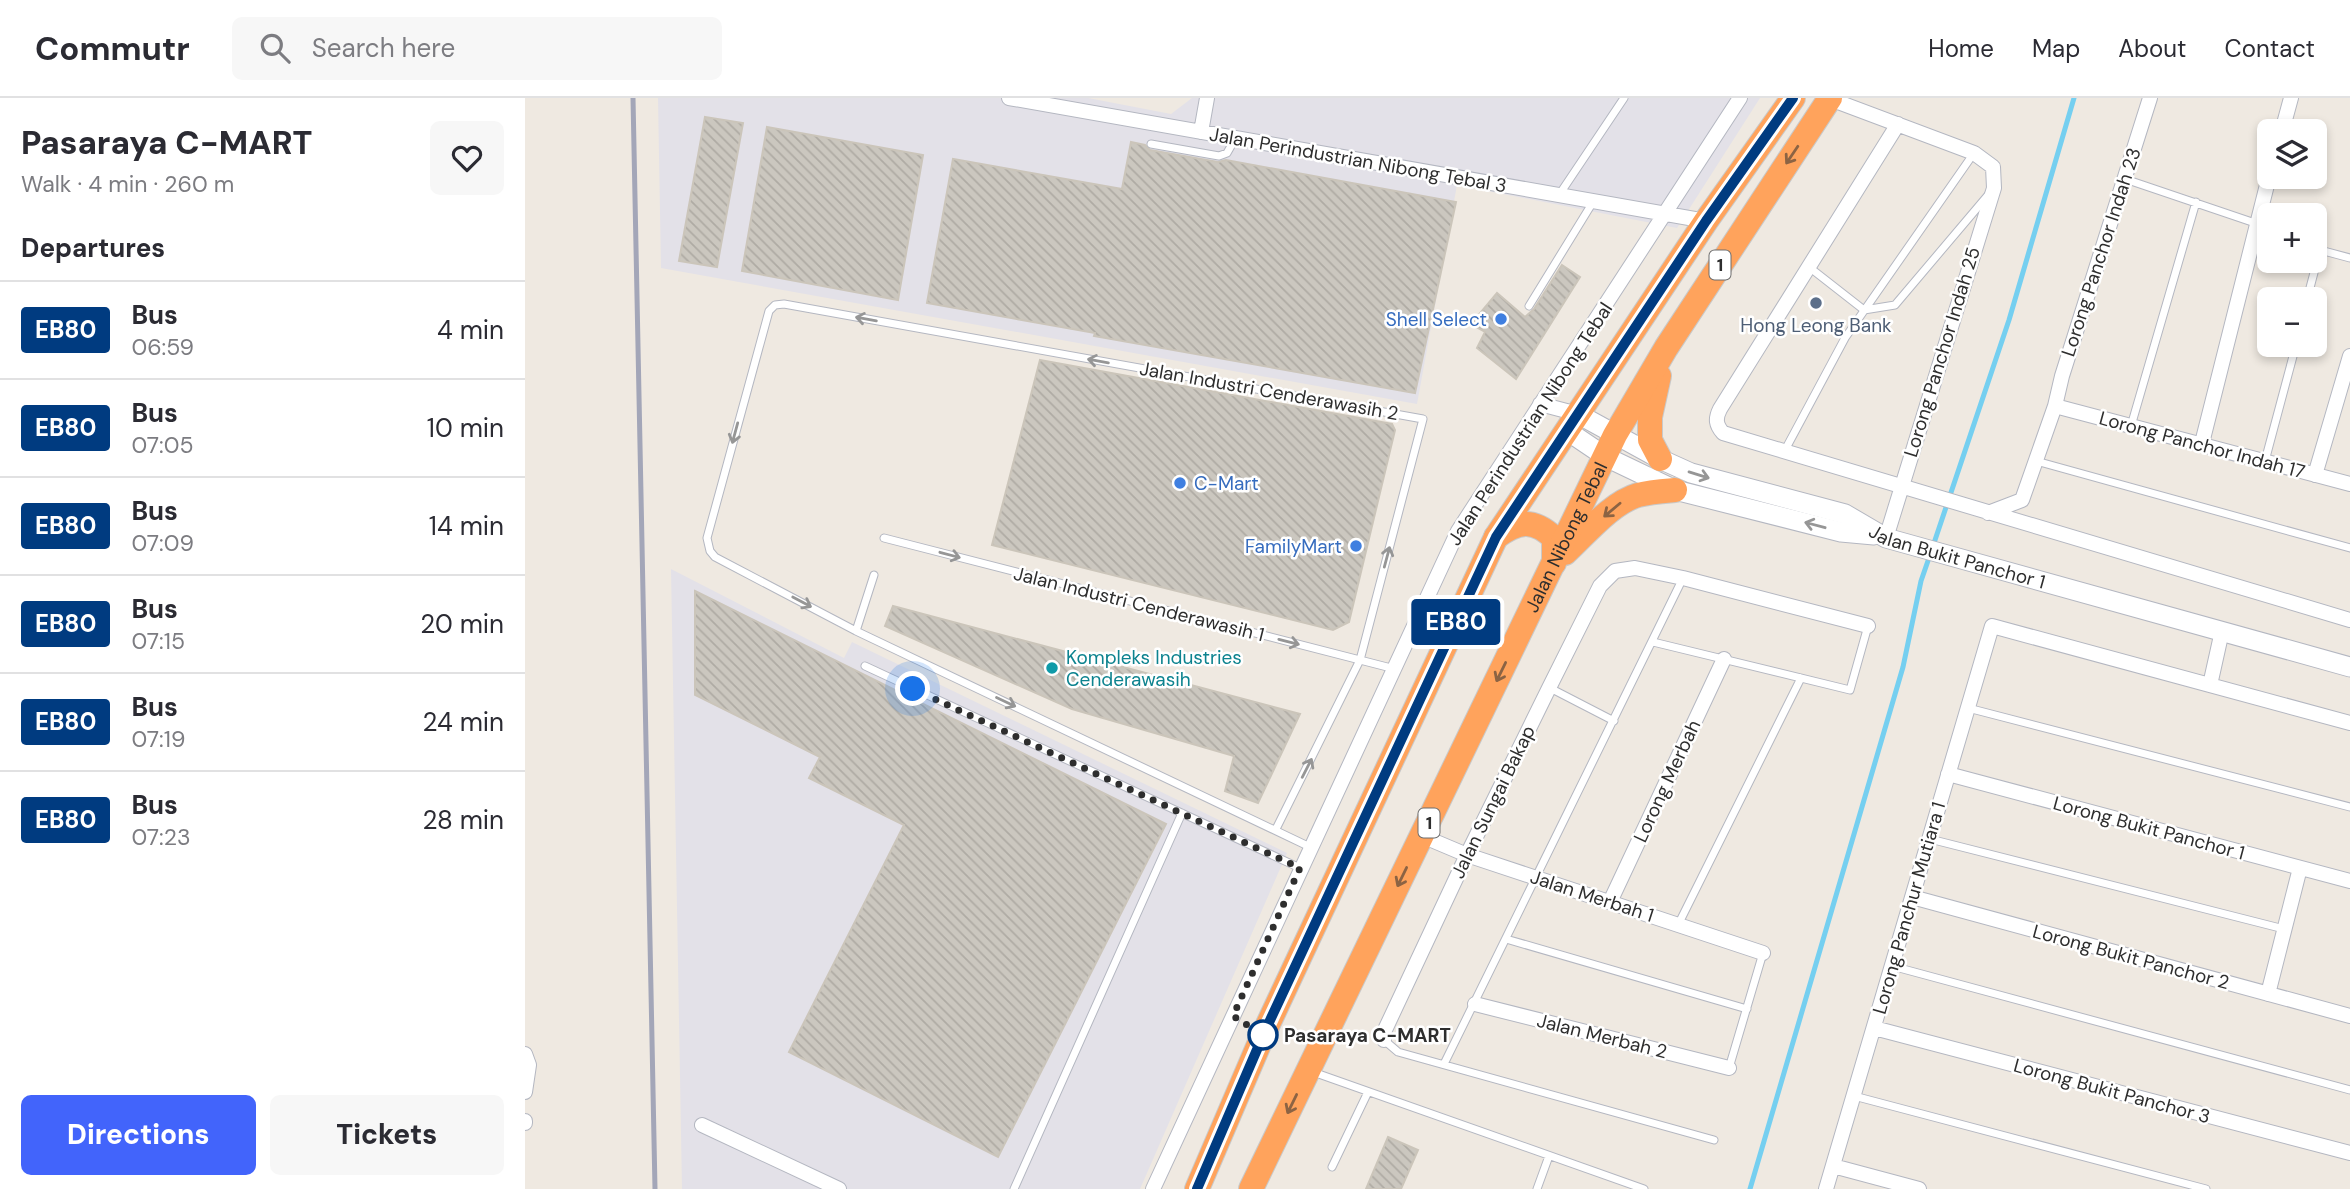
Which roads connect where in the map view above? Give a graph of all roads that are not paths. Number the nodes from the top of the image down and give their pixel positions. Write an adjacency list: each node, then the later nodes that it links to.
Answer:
1 (1009, 98): 11 (street, Jalan Perindustrian Nibong Tebal 3)
2 (1207, 98): 11 (street)
3 (1624, 98): 18 (lane)
4 (1739, 98): 21 (street, Jalan Perindustrian Nibong Tebal)
5 (1793, 98): 22 (highway, 1)
6 (1830, 98): 10 (street); 29 (highway, Jalan Nibong Tebal / 1, one-way to 29)
7 (2150, 98): 15 (street, Lorong Panchor Indah 23)
8 (2291, 98): 9 (street)
9 (2285, 119)
10 (1898, 124): 14 (street); 25 (street)
11 (1201, 132): 12 (street, Jalan Perindustrian Nibong Tebal 3)
12 (1235, 138): 13 (lane); 18 (street, Jalan Perindustrian Nibong Tebal 3)
13 (1151, 144)
14 (1974, 153): 16 (street, Lorong Panchor Indah 25); 28 (lane)
15 (2125, 179): 20 (lane); 33 (street, Lorong Panchor Indah 23)
16 (1994, 188): 28 (lane); 44 (street, Lorong Panchor Indah 25)
17 (2265, 189): 23 (street)
18 (1559, 195): 19 (street, Jalan Perindustrian Nibong Tebal 3)
19 (1594, 202): 21 (street, Jalan Perindustrian Nibong Tebal 3); 27 (lane)
20 (2196, 202): 23 (lane); 35 (lane)
21 (1666, 214): 22 (street, Jalan Perindustrian Nibong Tebal 3); 32 (street, Jalan Perindustrian Nibong Tebal)
22 (1706, 221): 34 (highway, 1)
23 (2255, 223): 36 (street)
24 (2350, 258): 26 (lane)
25 (1809, 267): 28 (lane); 38 (street)
26 (2311, 287)
27 (1529, 306)
28 (1864, 310): 38 (lane)
29 (1665, 348): 37 (highway, Jalan Nibong Tebal / 1); 39 (highway)
30 (2350, 356): 42 (street)
31 (2293, 357): 41 (lane)
32 (1540, 404): 34 (street); 63 (street, Jalan Perindustrian Nibong Tebal)
33 (2055, 406): 35 (street, Lorong Panchor Indah 17); 40 (street, Lorong Panchor Indah 23)
34 (1572, 422): 37 (street, Jalan Bukit Panchor 1); 47 (highway, 1)
35 (2131, 426): 36 (street, Lorong Panchor Indah 17)
36 (2202, 443): 41 (street, Lorong Panchor Indah 17)
37 (1610, 446): 39 (street, Jalan Bukit Panchor 1); 45 (street); 51 (highway, Jalan Nibong Tebal / 1)
38 (1785, 450): 44 (street)
39 (1660, 459): 49 (street, Jalan Bukit Panchor 1, one-way to 49)
40 (2036, 461): 46 (street, Lorong Panchor Indah 23); 50 (lane)
41 (2265, 461): 42 (street, Lorong Panchor Indah 17)
42 (2315, 475): 43 (street, Lorong Panchor Indah 17)
43 (2350, 484)
44 (1900, 487): 46 (street); 49 (street, Lorong Panchor Indah 25)
45 (1675, 490): 49 (street, one-way to 45); 51 (highway, one-way to 51)
46 (1988, 513): 54 (street)
47 (1496, 537): 51 (highway); 112 (highway, 1)
48 (884, 538): 60 (lane, Jalan Industri Cenderawasih 1, one-way to 60)
49 (1886, 538): 57 (street, Jalan Bukit Panchor 1)
50 (2350, 548)
51 (1554, 563): 74 (highway, Jalan Nibong Tebal / 1, one-way to 74)
52 (874, 575): 56 (lane)
53 (1683, 578): 55 (street); 58 (lane); 66 (street, Jalan Sungai Bakap)
54 (2350, 620)
55 (1868, 626): 64 (lane)
56 (856, 631): 60 (lane, Jalan Industri Cenderawasih 2, one-way to 56); 73 (lane, one-way to 73)
57 (2222, 631): 62 (street, Jalan Bukit Panchor 1); 65 (street)
58 (1653, 642): 59 (lane); 68 (lane)
59 (1724, 659): 64 (lane); 83 (street, Lorong Merbah)
60 (1360, 660): 63 (lane, Jalan Industri Cenderawasih 1); 73 (lane, Jalan Industri Cenderawasih 2, one-way to 60)
61 (865, 666): 72 (lane)
62 (2350, 667)
63 (1395, 670): 76 (street, Jalan Perindustrian Nibong Tebal)
64 (1801, 678): 84 (lane)
65 (2210, 685): 67 (street, Lorong Panchur Mutiara 1); 69 (street)
66 (1549, 688): 68 (lane); 77 (street, Jalan Sungai Bakap)
67 (1968, 708): 70 (street, Lorong Panchur Mutiara 1); 71 (lane)
68 (1614, 721): 80 (lane)
69 (2350, 723)
70 (1948, 775): 75 (street, Lorong Panchur Mutiara 1); 79 (street, Lorong Bukit Panchor 1)
71 (2350, 807)
72 (1182, 813): 78 (lane); 110 (lane)
73 (1276, 829): 76 (lane)
74 (1422, 835): 77 (street, Jalan Merbah 1); 98 (highway, Jalan Nibong Tebal / 1, one-way to 98)
75 (1930, 839): 82 (street, Lorong Panchur Mutiara 1); 85 (lane)
76 (1310, 847): 78 (street, Jalan Perindustrian Nibong Tebal)
77 (1467, 855): 80 (street, Jalan Merbah 1); 94 (street, Jalan Sungai Bakap)
78 (1300, 868): 111 (street, Jalan Perindustrian Nibong Tebal)
79 (2300, 868): 81 (street, Lorong Bukit Panchor 1); 85 (street)
80 (1535, 878): 83 (street, Jalan Merbah 1); 86 (lane)
81 (2350, 881)
82 (1912, 897): 88 (street, Lorong Panchur Mutiara 1); 89 (street, Lorong Bukit Panchor 2)
83 (1610, 902): 84 (street, Jalan Merbah 1)
84 (1678, 925): 87 (street, Jalan Merbah 1)
85 (2284, 929): 89 (street)
86 (1506, 939): 90 (lane); 91 (lane)
87 (1763, 953): 91 (lane)
88 (1892, 966): 93 (street, Lorong Panchur Mutiara 1); 99 (lane)
89 (2268, 994): 92 (street, Lorong Bukit Panchor 2)
90 (1475, 1004): 96 (lane); 97 (street, Jalan Merbah 2)
91 (1747, 1009): 97 (lane)
92 (2350, 1016)
93 (1874, 1028): 102 (street, Lorong Panchur Mutiara 1); 105 (street, Lorong Bukit Panchor 3)
94 (1384, 1040): 96 (lane)
95 (525, 1054): 100 (street)
96 (1444, 1064): 104 (lane)
97 (1729, 1068)
98 (1309, 1070): 101 (lane); 113 (highway, Jalan Nibong Tebal / 1, one-way to 113)
99 (2350, 1090)
100 (525, 1092)
101 (1369, 1092): 106 (lane); 108 (lane)
102 (1854, 1096): 107 (street, Lorong Panchur Mutiara 1); 118 (lane)
103 (702, 1125): 109 (street)
104 (1714, 1140)
105 (2350, 1153)
106 (1549, 1156): 114 (lane); 115 (lane)
107 (1833, 1166): 116 (street, Lorong Panchur Mutiara 1); 117 (street)
108 (1332, 1167)
109 (839, 1189)
110 (1014, 1189)
111 (1153, 1189)
112 (1197, 1189)
113 (1251, 1189)
114 (1537, 1189)
115 (1644, 1189)
116 (1826, 1189)
117 (1919, 1189)
118 (2206, 1189)

